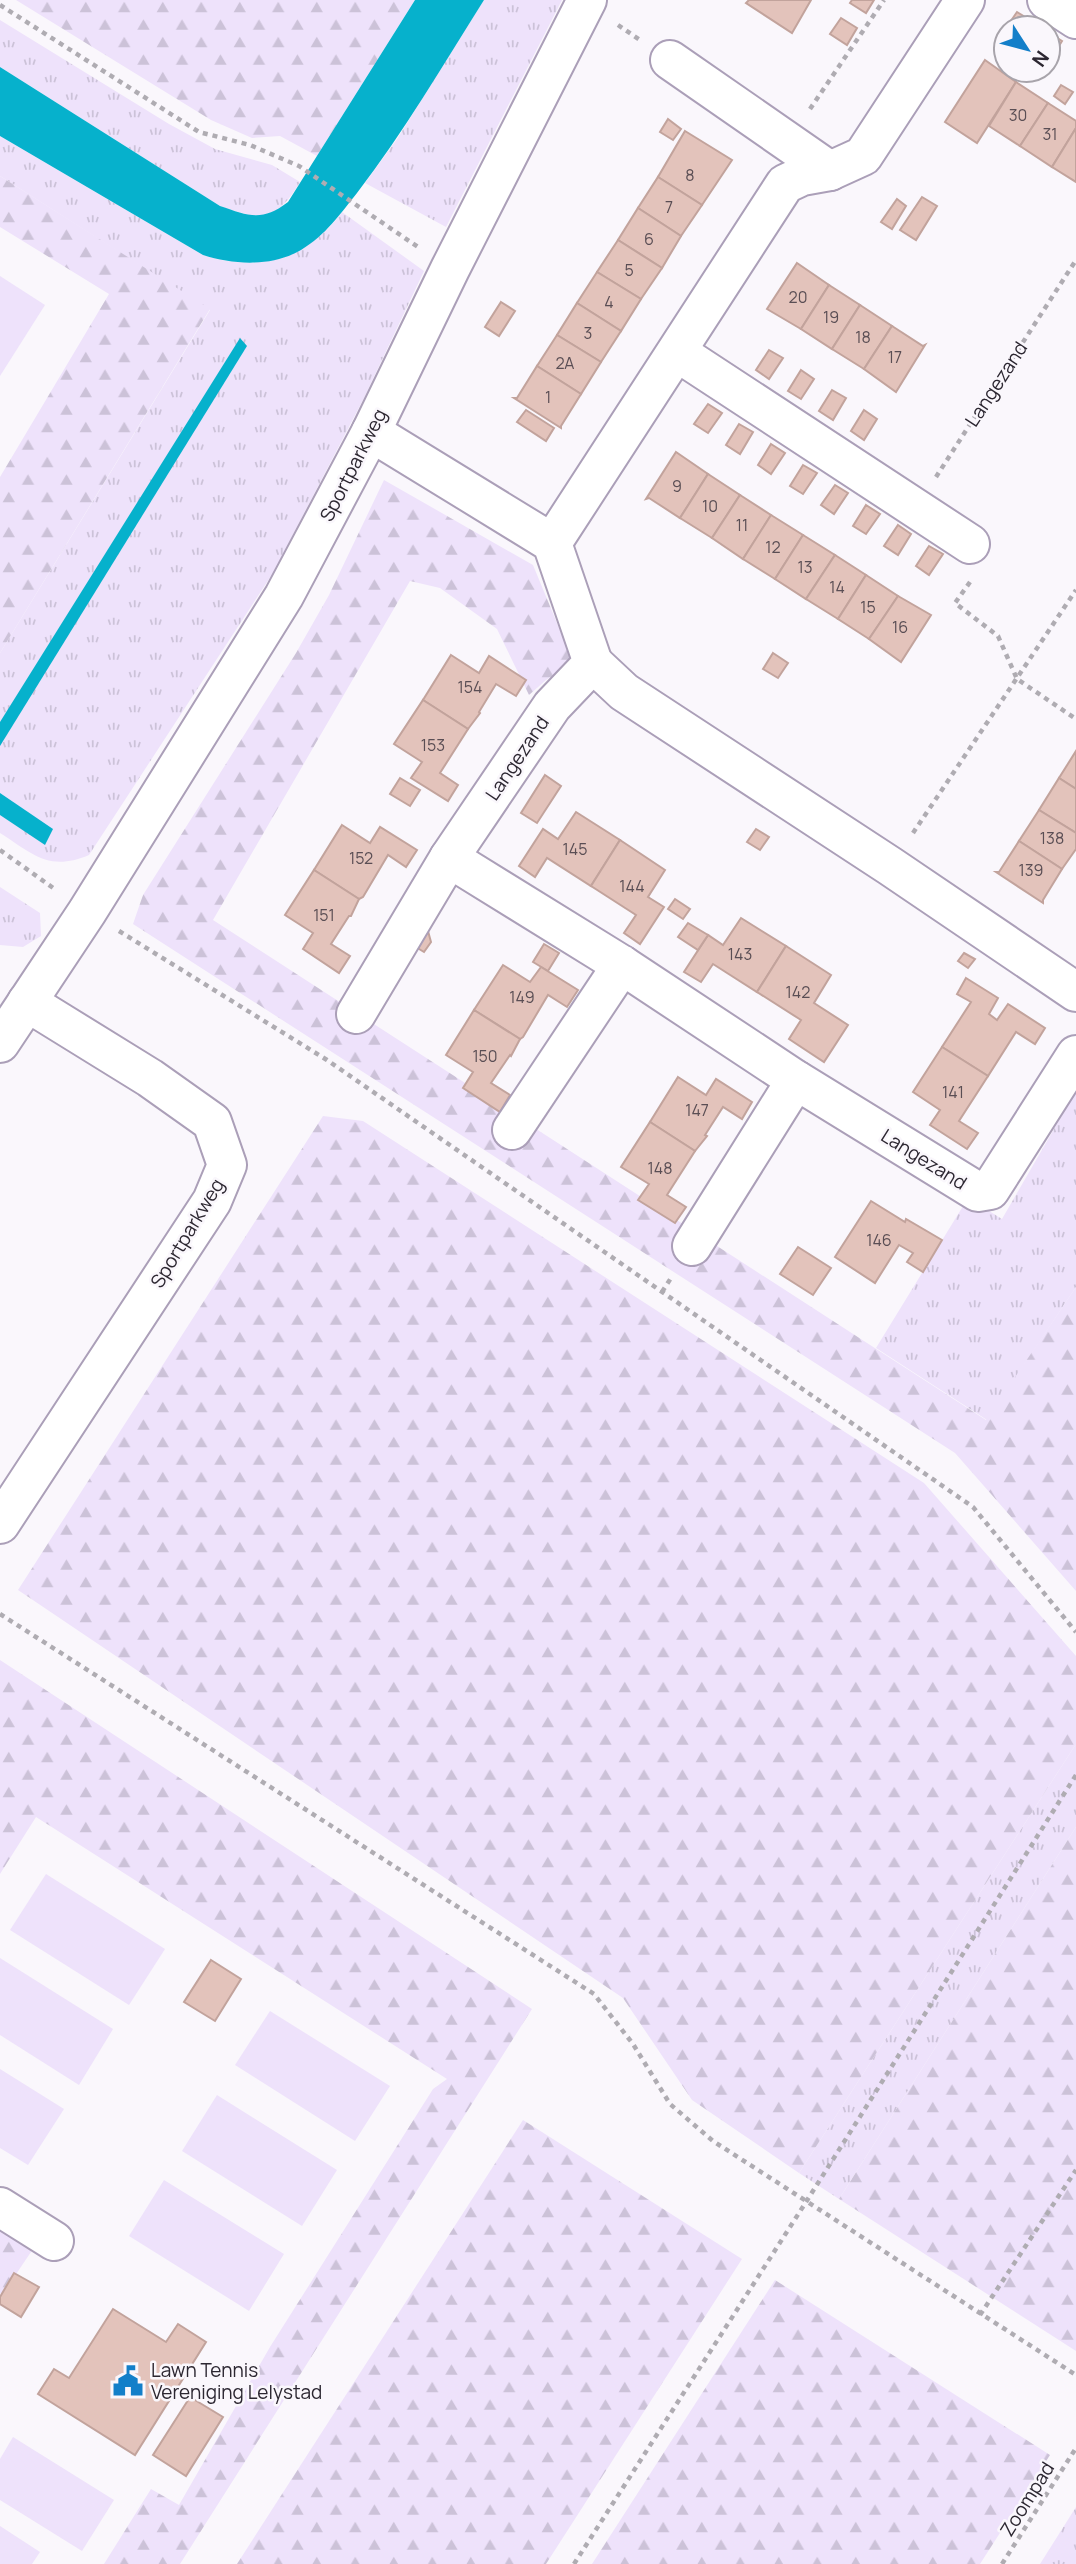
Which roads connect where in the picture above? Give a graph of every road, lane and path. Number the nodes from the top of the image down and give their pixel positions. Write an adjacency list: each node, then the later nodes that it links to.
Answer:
1 (884, 0): 8 (path)
2 (965, 0): 9 (street)
3 (1047, 0): 6 (street)
4 (586, 2): 7 (path); 11 (street, Sportparkweg)
5 (0, 5): 11 (path)
6 (1076, 19)
7 (670, 61): 8 (street)
8 (788, 142): 9 (street)
9 (830, 171): 12 (street)
10 (1076, 260): 14 (path, Langezand)
11 (450, 269): 13 (street, Sportparkweg)
12 (677, 352): 14 (street); 15 (street)
13 (371, 432): 15 (street); 25 (street, Sportparkweg)
14 (916, 508): 16 (street)
15 (552, 543): 19 (street)
16 (970, 544)
17 (971, 581): 20 (path)
18 (1076, 590): 20 (path)
19 (593, 663): 23 (street, Langezand); 24 (street)
20 (1017, 679): 21 (path); 24 (path)
21 (1076, 719)
22 (0, 850): 25 (path)
23 (449, 858): 26 (street, Langezand); 29 (street, Langezand)
24 (890, 866): 27 (street)
25 (87, 912): 28 (street, Sportparkweg); 37 (path)
26 (622, 965): 32 (street, Langezand); 33 (street)
27 (1076, 992)
28 (27, 1002): 30 (street, Sportparkweg); 35 (street, Sportparkweg)
29 (356, 1014)
30 (0, 1043)
31 (1076, 1055): 32 (street, Langezand)
32 (796, 1080): 34 (street)
33 (512, 1130)
34 (692, 1246)
35 (0, 1524)
36 (0, 1614): 40 (path)
37 (1076, 1632)
38 (1076, 1775): 40 (path)
39 (1076, 2170): 43 (path)
40 (806, 2202): 43 (path); 46 (path)
41 (0, 2207): 42 (street)
42 (54, 2241)
43 (981, 2315): 44 (path)
44 (1076, 2375)
45 (1076, 2448): 47 (path, Zoompad)
46 (574, 2564)
47 (1002, 2564)

